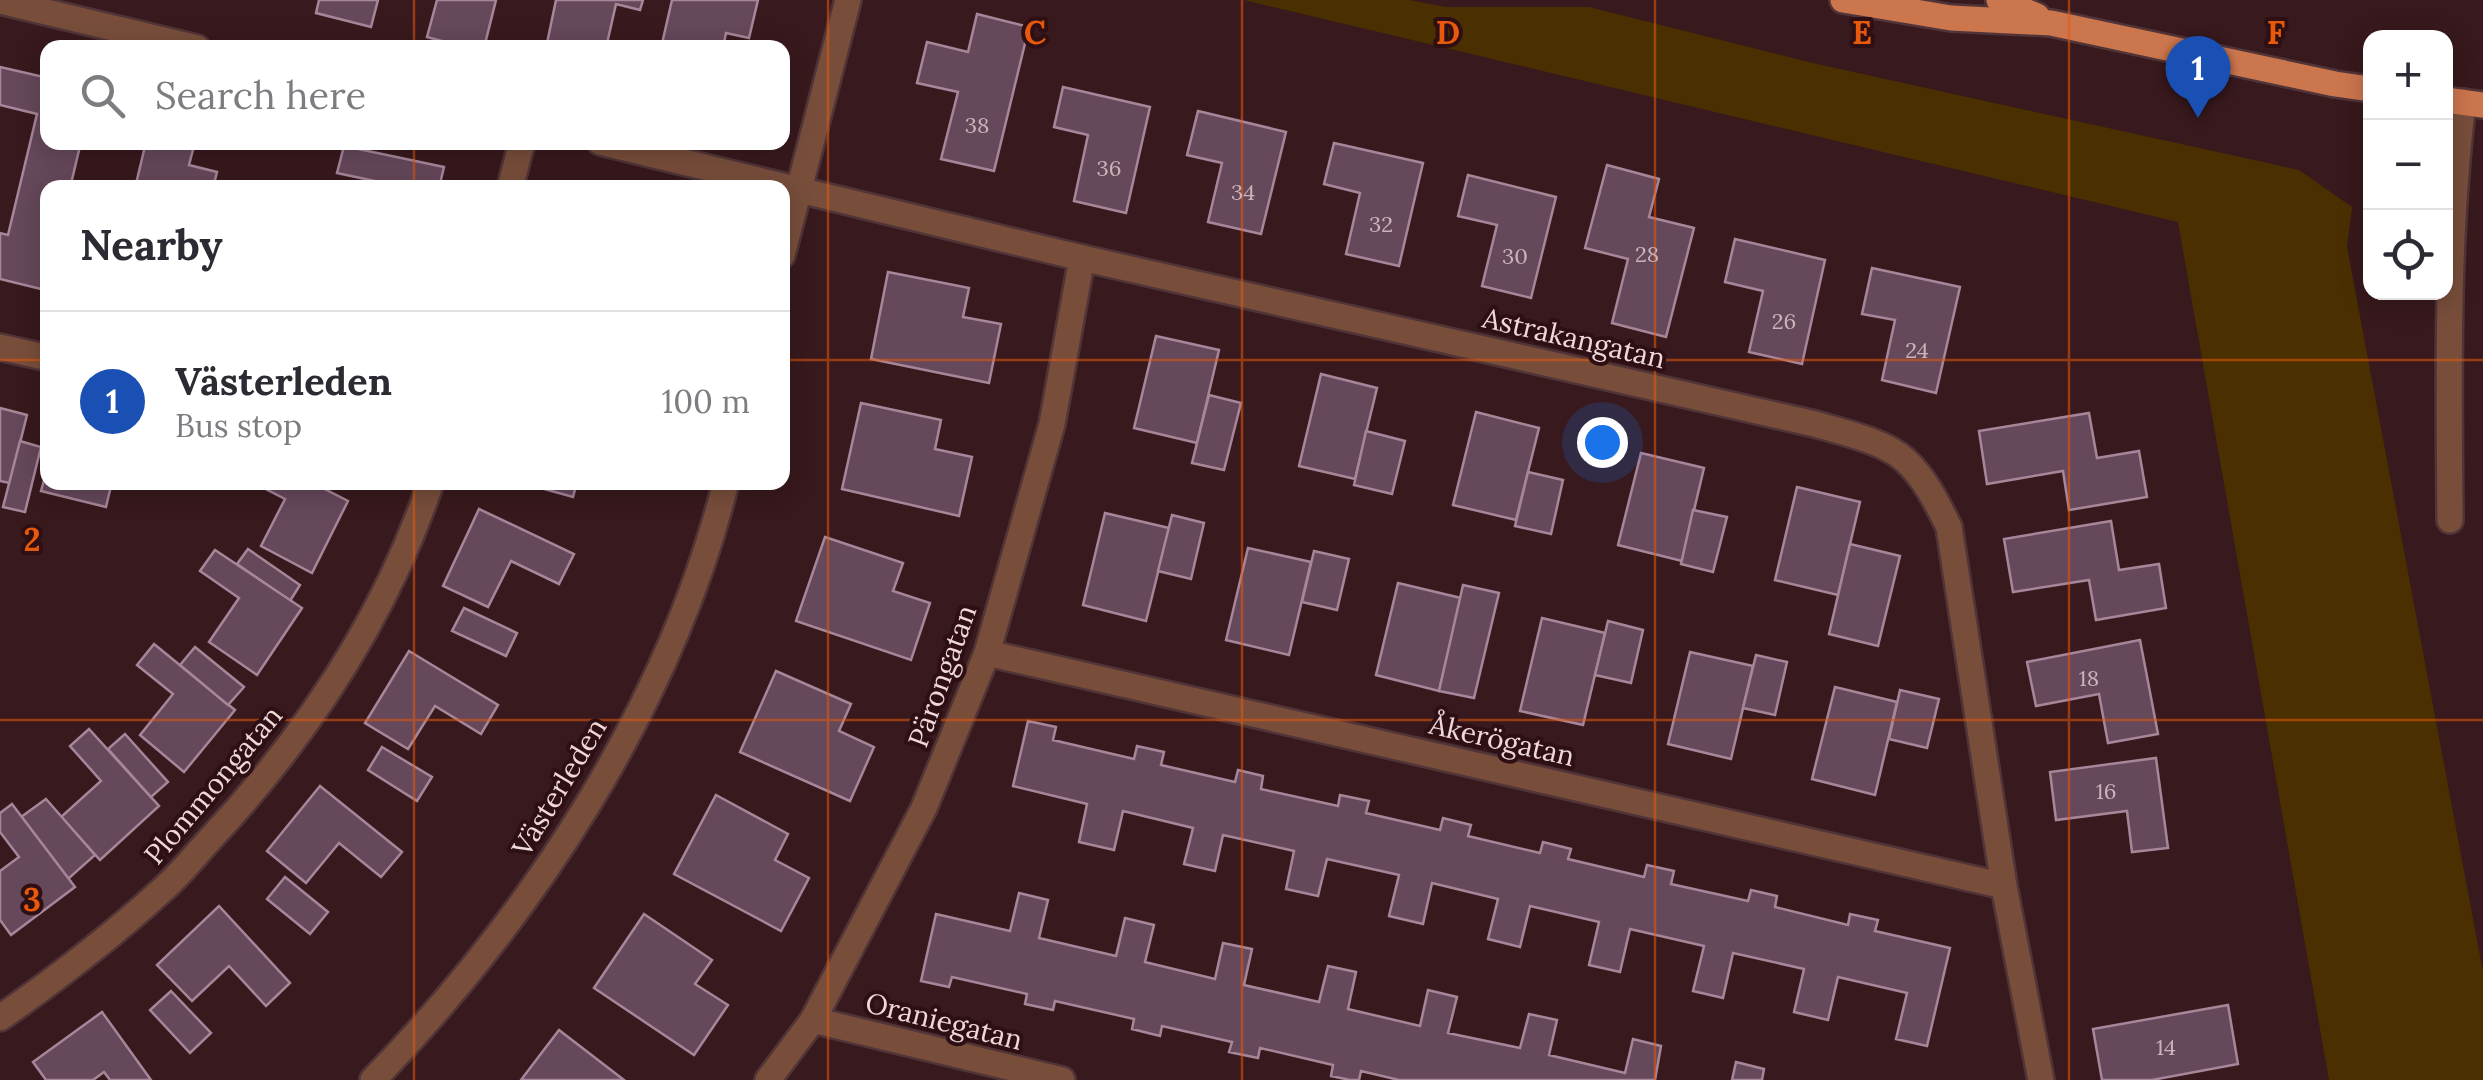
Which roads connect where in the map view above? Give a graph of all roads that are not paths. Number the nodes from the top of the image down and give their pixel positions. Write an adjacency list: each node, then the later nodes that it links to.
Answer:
1 (848, 0): 14 (street)
2 (1843, 0): 5 (main road)
3 (2000, 0): 5 (main road)
4 (0, 1): 6 (street)
5 (2050, 22): 7 (main road)
6 (163, 40)
7 (2363, 88)
8 (2464, 102): 21 (street)
9 (520, 150): 11 (street)
10 (633, 150): 12 (street, Astrakangatan)
11 (512, 180)
12 (758, 180)
13 (790, 188): 14 (street, Astrakangatan)
14 (799, 190): 15 (street); 16 (street, Astrakangatan)
15 (790, 224)
16 (1082, 258): 22 (street, Pärongatan); 23 (street, Astrakangatan)
17 (0, 347): 18 (street)
18 (40, 356)
19 (428, 490): 24 (street, Plommongatan)
20 (724, 490): 26 (street, Västerleden)
21 (2450, 520)
22 (987, 653): 23 (street, Åkerögatan); 25 (street, Pärongatan)
23 (2004, 886): 29 (street, Astrakangatan)
24 (0, 1018)
25 (813, 1020): 27 (street, Pärongatan); 28 (street, Oraniegatan)
26 (372, 1080)
27 (768, 1080)
28 (1062, 1080)
29 (2041, 1080)

